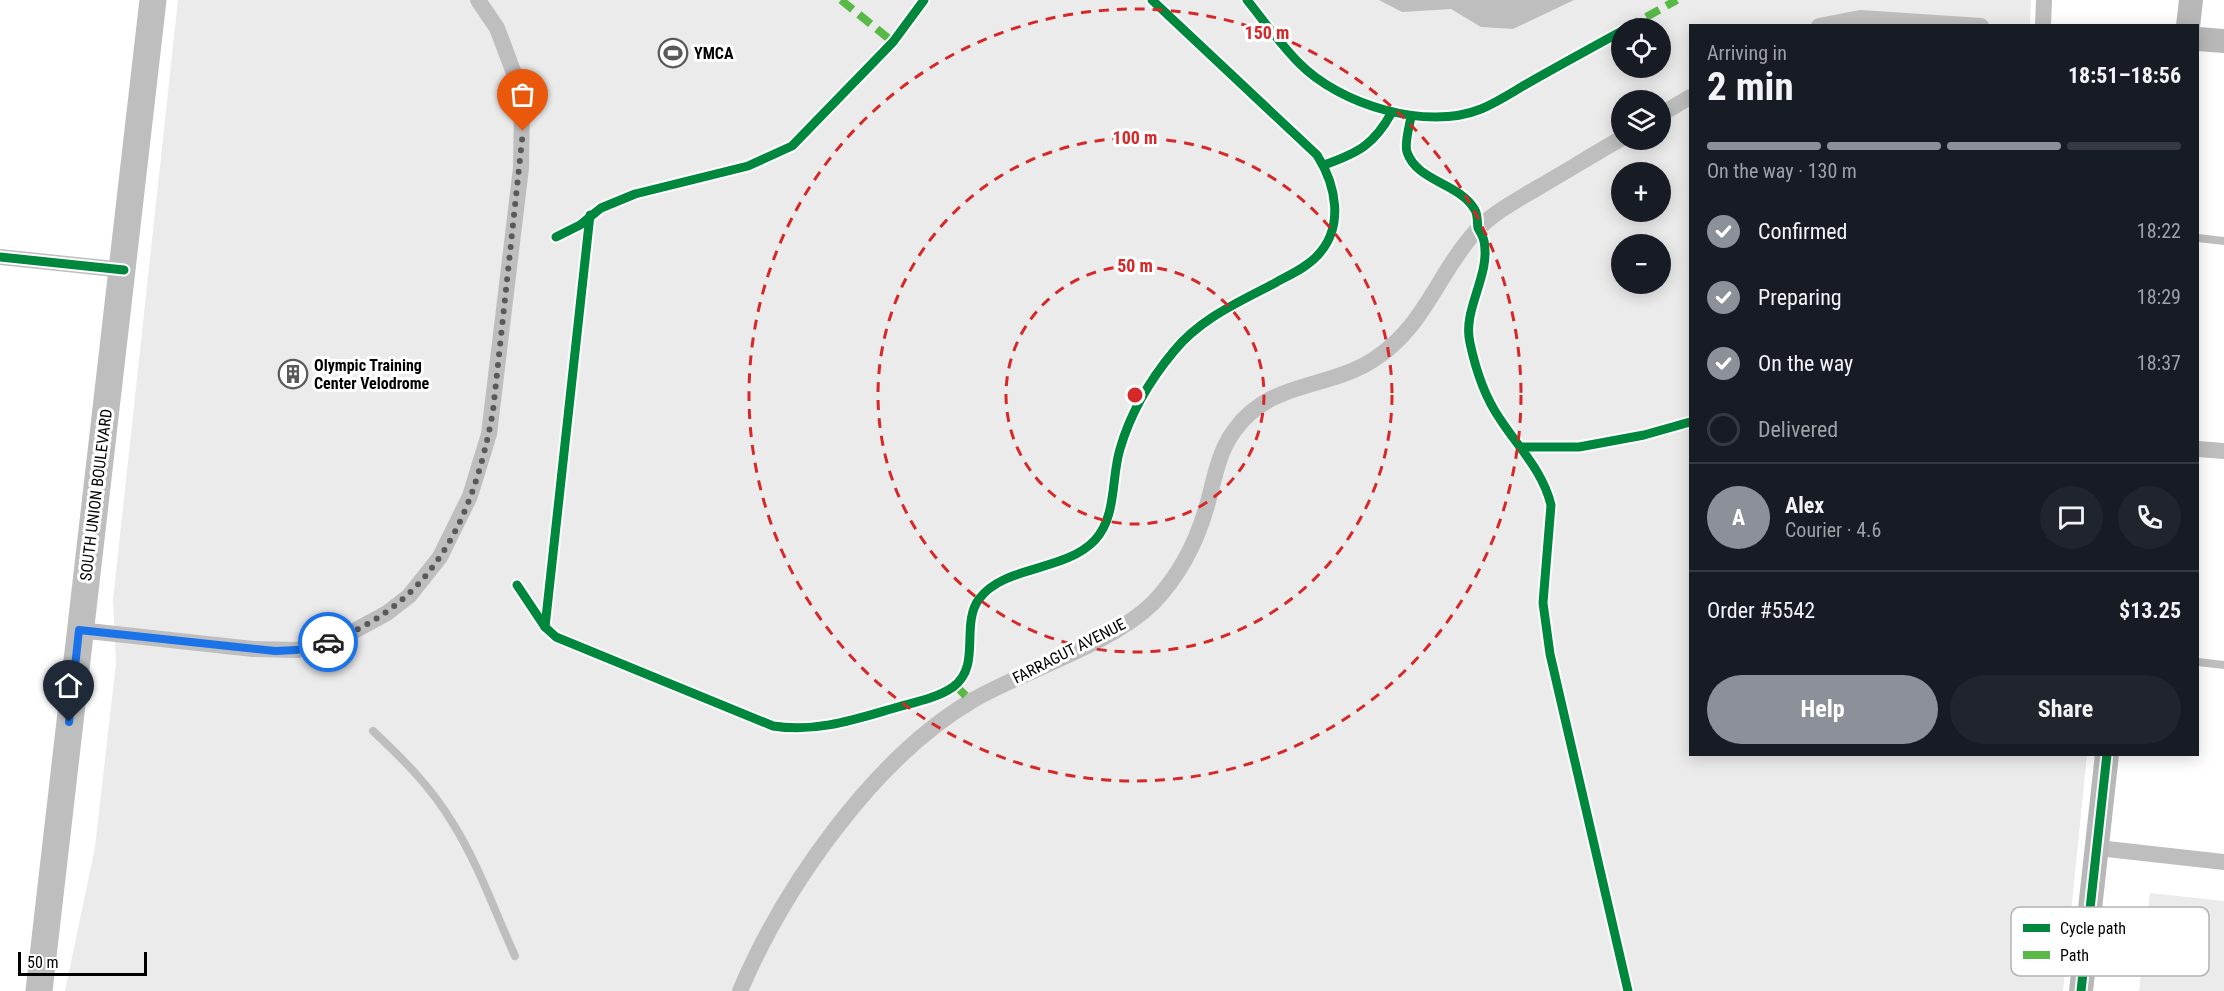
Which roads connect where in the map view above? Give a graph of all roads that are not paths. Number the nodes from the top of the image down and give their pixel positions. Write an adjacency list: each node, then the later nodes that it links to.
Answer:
1 (153, 0): 17 (main road, SOUTH UNION BOULEVARD)
2 (478, 0): 20 (street)
3 (2044, 0): 7 (street)
4 (2190, 0): 8 (main road)
5 (1829, 24): 6 (street)
6 (1951, 24)
7 (2043, 24)
8 (2188, 24)
9 (2199, 39): 10 (main road)
10 (2224, 41)
11 (1689, 98): 12 (street)
12 (1671, 108)
13 (1611, 145): 31 (street, FARRAGUT AVENUE)
14 (2199, 238): 15 (lane)
15 (2224, 241)
16 (0, 257): 17 (street)
17 (124, 270): 20 (main road, SOUTH UNION BOULEVARD)
18 (2199, 448): 19 (street)
19 (2224, 452)
20 (79, 630): 30 (main road, SOUTH UNION BOULEVARD)
21 (2199, 662): 22 (lane)
22 (2224, 665)
23 (374, 731): 28 (lane)
24 (2107, 756): 25 (main road)
25 (2098, 848): 26 (street); 27 (main road)
26 (2224, 862)
27 (2091, 907)
28 (515, 956)
29 (2083, 976): 32 (main road)
30 (39, 991)
31 (740, 991)
32 (2081, 991)

